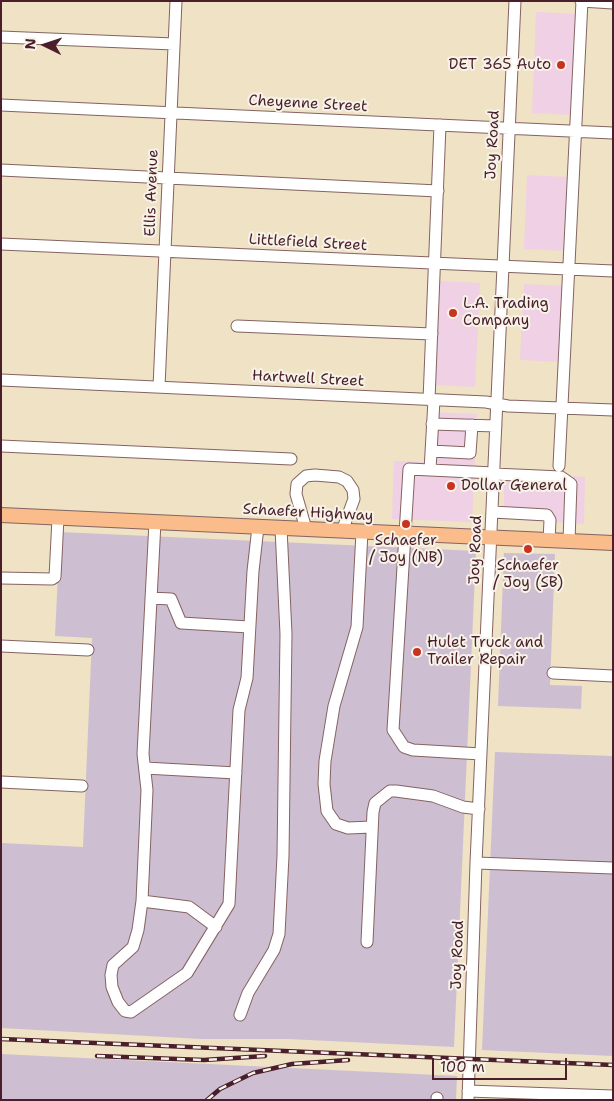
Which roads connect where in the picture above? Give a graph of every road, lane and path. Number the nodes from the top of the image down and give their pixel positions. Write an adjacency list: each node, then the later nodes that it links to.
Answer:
1 (176, 1): 6 (street, Ellis Avenue)
2 (515, 1): 10 (street, Joy Road)
3 (581, 1): 4 (street); 11 (street)
4 (613, 3)
5 (1, 37): 6 (street)
6 (174, 44): 8 (street, Ellis Avenue)
7 (1, 105): 8 (street, Cheyenne Street)
8 (171, 113): 9 (street, Cheyenne Street); 14 (street, Ellis Avenue)
9 (440, 125): 10 (street, Cheyenne Street); 15 (street)
10 (509, 129): 11 (street, Cheyenne Street); 19 (street, Joy Road)
11 (576, 132): 12 (street, Cheyenne Street); 20 (street)
12 (613, 133)
13 (1, 170): 14 (street)
14 (168, 179): 15 (street); 17 (street, Ellis Avenue)
15 (438, 191): 18 (street)
16 (1, 244): 17 (street, Littlefield Street)
17 (165, 251): 18 (street, Littlefield Street); 25 (street, Ellis Avenue)
18 (435, 264): 19 (street, Littlefield Street); 23 (street)
19 (503, 267): 20 (street, Littlefield Street); 27 (street, Joy Road)
20 (569, 270): 21 (street, Littlefield Street); 28 (street)
21 (613, 271)
22 (237, 326): 23 (street)
23 (432, 334): 26 (street)
24 (1, 380): 25 (street, Hartwell Street)
25 (159, 387): 26 (street, Hartwell Street)
26 (431, 400): 27 (street, Hartwell Street); 30 (street)
27 (497, 404): 28 (street, Hartwell Street); 32 (street, Joy Road)
28 (562, 408): 29 (street, Hartwell Street); 36 (street)
29 (613, 410)
30 (432, 424): 31 (street); 34 (street)
31 (472, 425): 32 (street); 34 (street)
32 (496, 426): 38 (street, Joy Road)
33 (1, 446): 35 (street)
34 (431, 451): 37 (street)
35 (291, 458)
36 (559, 466)
37 (430, 470): 38 (street); 50 (street)
38 (494, 474): 39 (street, Joy Road); 43 (street)
39 (493, 512): 41 (street); 51 (street, Joy Road)
40 (1, 515): 42 (main road, Schaefer Highway)
41 (549, 517): 43 (street); 52 (street)
42 (58, 518): 44 (main road, Schaefer Highway); 55 (street)
43 (570, 518): 53 (street)
44 (155, 522): 45 (main road, Schaefer Highway); 56 (street)
45 (258, 527): 46 (main road, Schaefer Highway); 57 (street)
46 (281, 528): 47 (main road, Schaefer Highway); 74 (street)
47 (306, 529): 48 (main road, Schaefer Highway); 48 (street)
48 (342, 531): 49 (main road, Schaefer Highway)
49 (362, 532): 50 (main road, Schaefer Highway); 68 (street)
50 (406, 534): 51 (main road, Schaefer Highway); 62 (street)
51 (492, 538): 52 (main road, Schaefer Highway); 62 (street, Joy Road)
52 (549, 541): 53 (main road, Schaefer Highway)
53 (568, 541): 54 (main road, Schaefer Highway)
54 (613, 543)
55 (1, 578)
56 (151, 598): 57 (street); 63 (street)
57 (249, 627): 64 (street)
58 (1, 646): 59 (street)
59 (88, 650)
60 (553, 674): 61 (street)
61 (613, 676)
62 (481, 754): 67 (street, Joy Road)
63 (145, 768): 64 (street); 71 (street)
64 (236, 773): 72 (street)
65 (1, 782): 66 (street)
66 (82, 786)
67 (479, 809): 68 (street); 69 (street, Joy Road)
68 (372, 827): 73 (street)
69 (476, 863): 70 (street); 75 (street, Joy Road)
70 (613, 868)
71 (142, 901): 72 (street); 72 (street)
72 (216, 927)
73 (367, 942)
74 (240, 1015)
75 (468, 1095): 76 (street)
76 (613, 1096)

